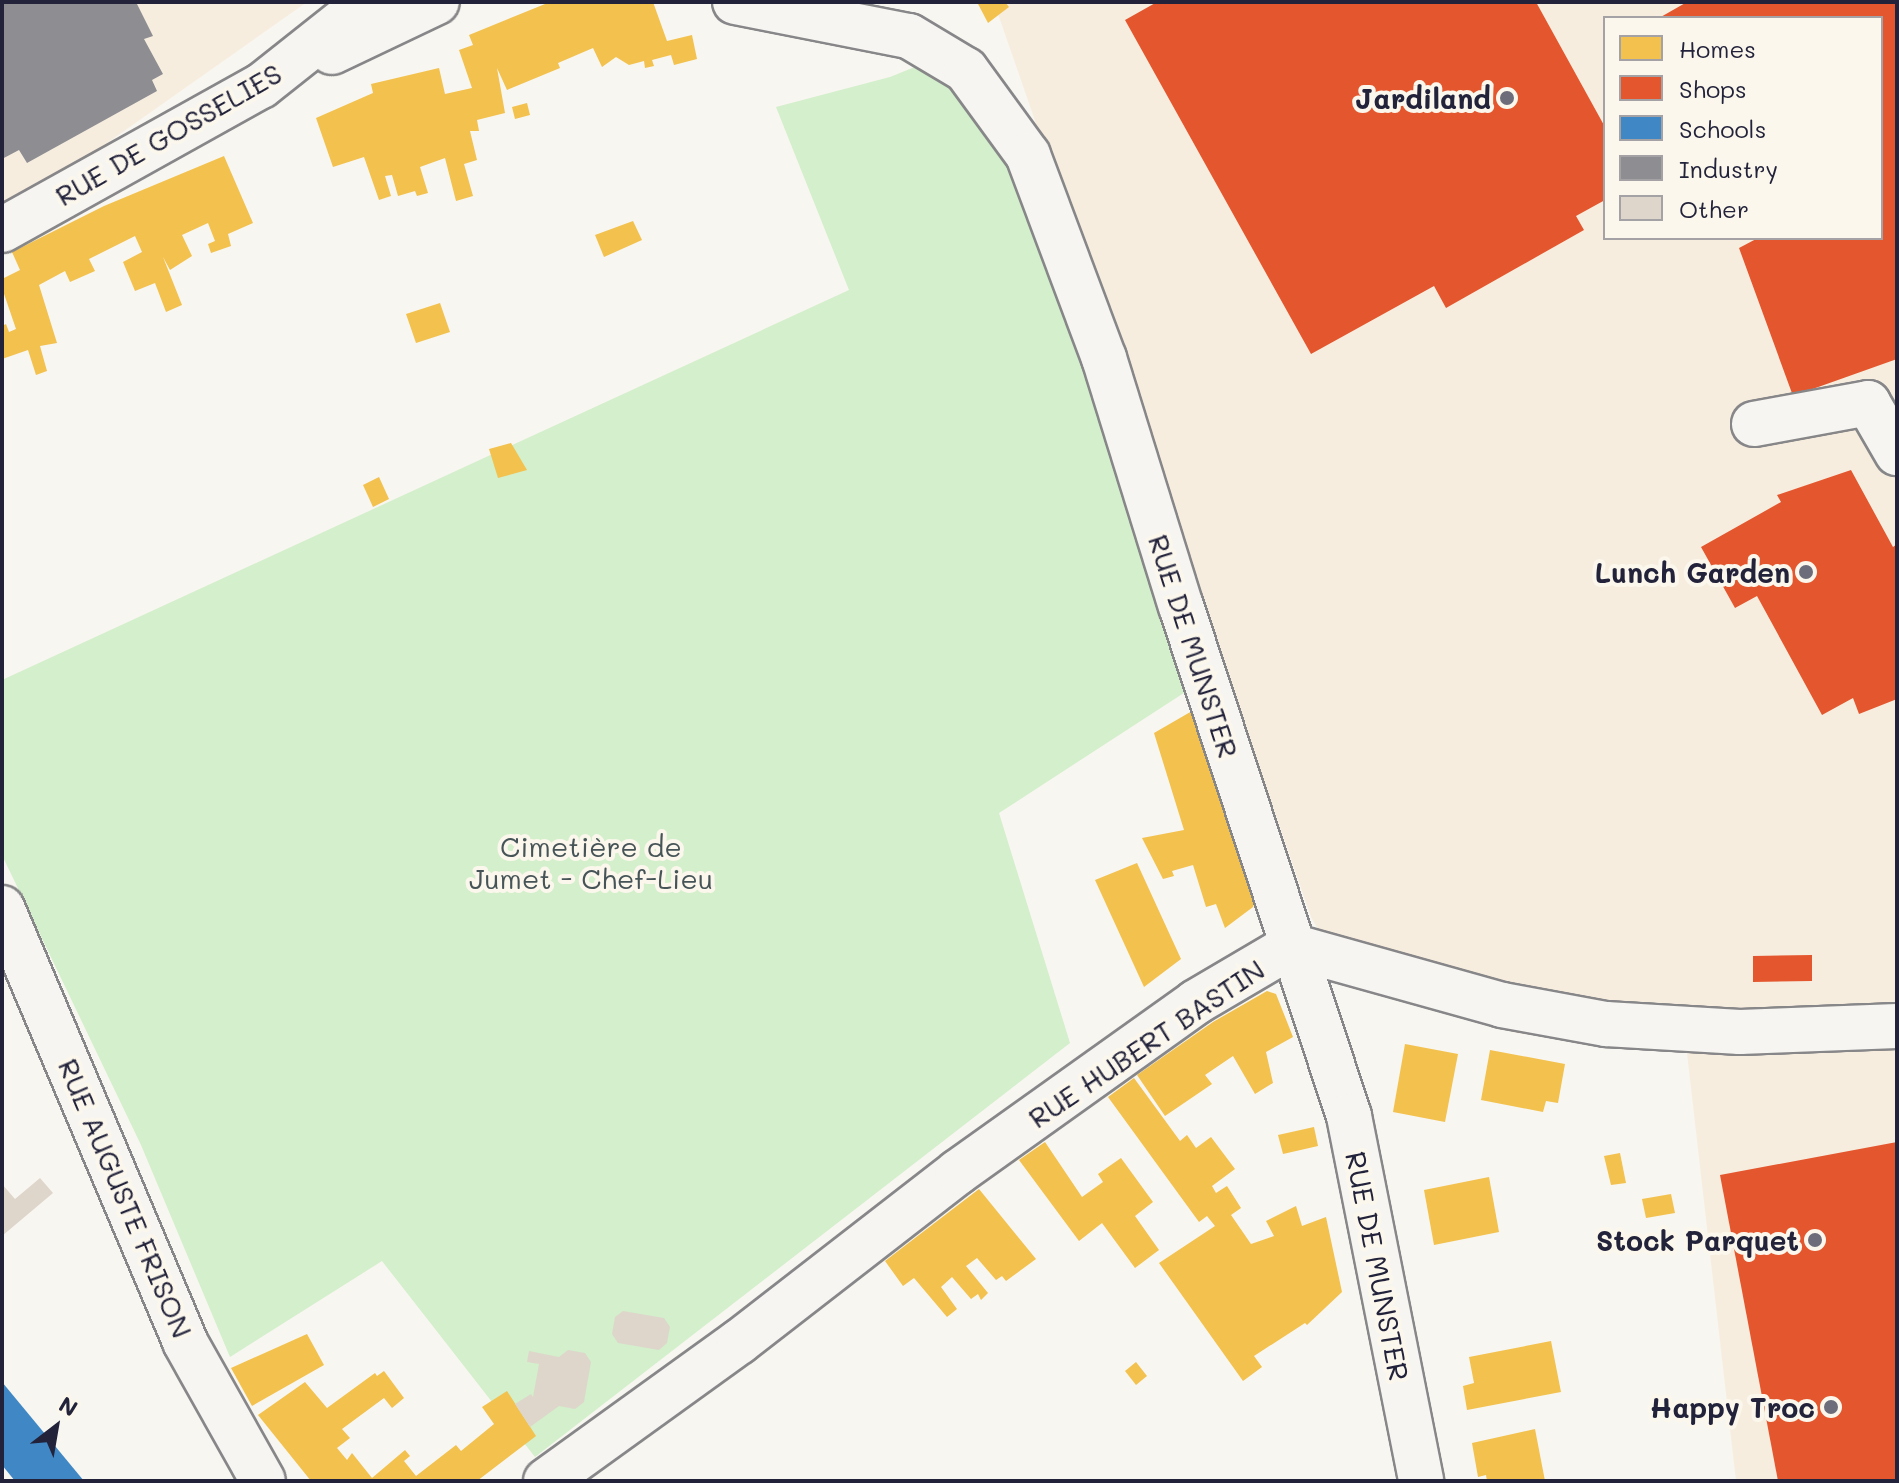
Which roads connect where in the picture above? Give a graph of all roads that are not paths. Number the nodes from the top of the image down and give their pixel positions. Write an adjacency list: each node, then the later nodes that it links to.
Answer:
1 (367, 2): 4 (street, RUE DE GOSSELIES)
2 (437, 2): 4 (street)
3 (735, 2): 10 (street, RUE DE MUNSTER)
4 (261, 86): 5 (street, RUE DE GOSSELIES)
5 (2, 230)
6 (1882, 398): 7 (street); 8 (street)
7 (1754, 424)
8 (1897, 453)
9 (2, 908): 12 (street, RUE AUGUSTE FRISON)
10 (1291, 946): 11 (street, RUE HUBERT BASTIN); 13 (street, RUE HUBERT BASTIN); 14 (street, RUE DE MUNSTER)
11 (1897, 1026)
12 (263, 1481)
13 (546, 1481)
14 (1421, 1481)

